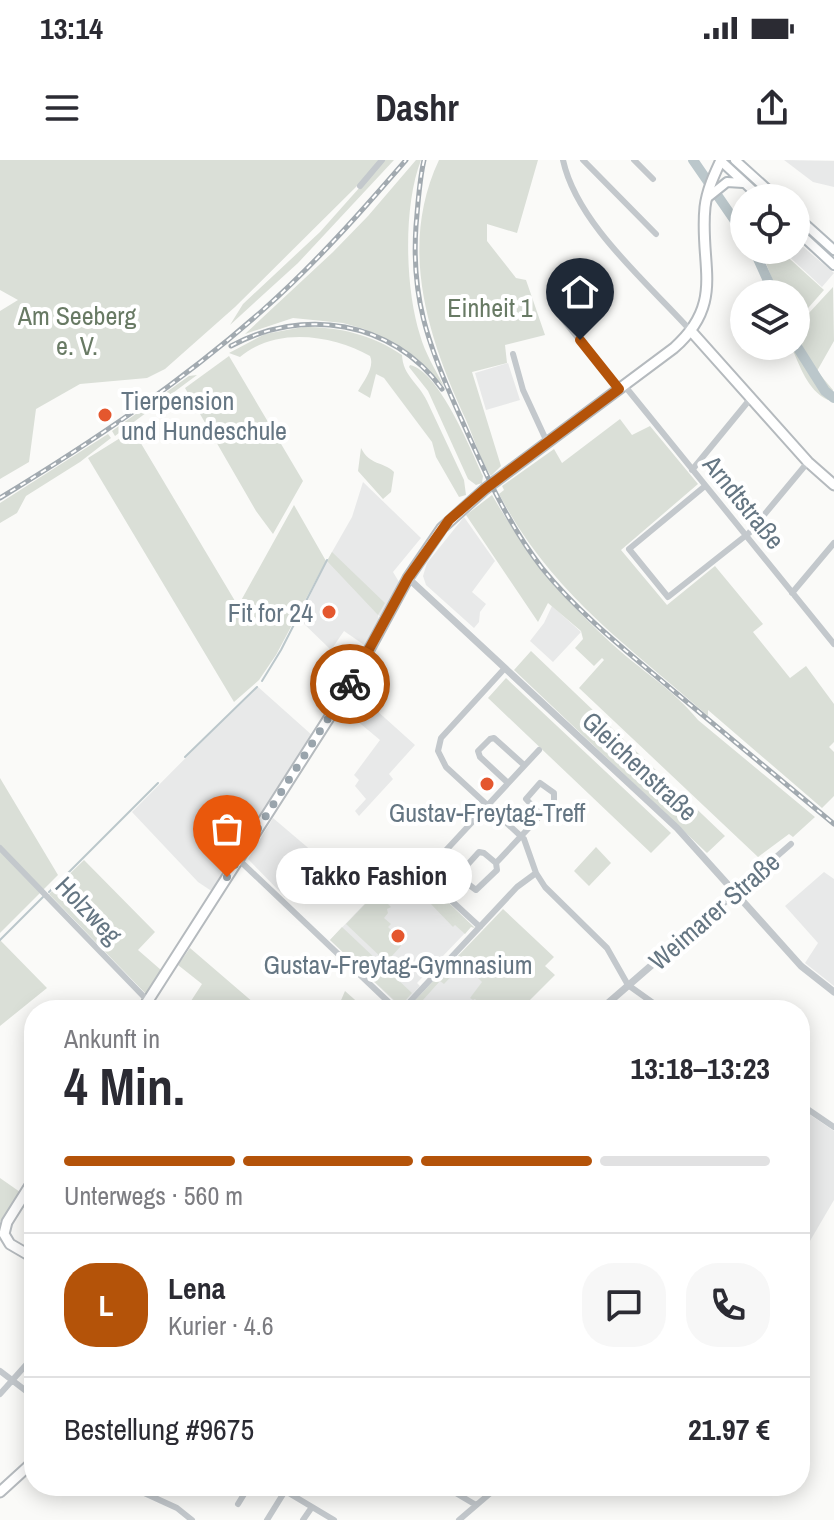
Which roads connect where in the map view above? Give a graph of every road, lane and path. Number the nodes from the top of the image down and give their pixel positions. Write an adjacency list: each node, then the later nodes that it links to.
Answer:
1 (382, 160): 10 (street)
2 (563, 160): 18 (street)
3 (583, 160): 13 (street)
4 (634, 160): 7 (street)
5 (721, 160): 8 (main road); 11 (main road)
6 (735, 160): 9 (main road)
7 (653, 179)
8 (744, 183): 11 (main road)
9 (762, 184)
10 (360, 186)
11 (707, 197): 18 (main road)
12 (810, 229): 15 (main road)
13 (656, 234)
14 (810, 243): 16 (main road)
15 (834, 250)
16 (834, 264)
17 (562, 318): 20 (street, Arndtstraße)
18 (691, 331): 20 (main road); 21 (main road)
19 (513, 354): 22 (street)
20 (621, 387): 22 (main road); 24 (street, Arndtstraße)
21 (751, 398): 23 (main road); 24 (street)
22 (547, 442): 29 (main road)
23 (808, 462): 25 (main road); 27 (street)
24 (692, 470): 26 (street, Arndtstraße)
25 (834, 485)
26 (705, 486): 27 (street, Arndtstraße); 27 (street)
27 (746, 536): 30 (street, Arndtstraße)
28 (834, 543): 30 (street)
29 (408, 578): 32 (street, Gleichenstraße); 41 (main road)
30 (792, 593): 31 (street, Arndtstraße)
31 (834, 644)
32 (505, 668): 36 (street); 44 (street, Gleichenstraße)
33 (539, 750): 34 (street)
34 (524, 765): 35 (street); 35 (street)
35 (508, 783): 36 (street)
36 (488, 806): 38 (street); 45 (street)
37 (541, 815): 37 (street); 38 (street)
38 (520, 836): 42 (street); 43 (street)
39 (791, 844): 44 (street, Weimarer Straße)
40 (0, 848): 48 (street, Holzweg)
41 (238, 859): 49 (main road); 50 (street)
42 (496, 863): 42 (street)
43 (536, 873): 45 (street); 46 (street)
44 (736, 892): 46 (street, Weimarer Straße); 47 (street, Gleichenstraße)
45 (480, 927): 51 (street)
46 (628, 985): 52 (street, Weimarer Straße); 53 (street)
47 (834, 992)
48 (147, 1000)
49 (149, 1000)
50 (388, 1000)
51 (409, 1000)
52 (611, 1000)
53 (649, 1000)
54 (810, 1111): 55 (street)
55 (834, 1127)
56 (24, 1195): 57 (main road)
57 (2, 1237): 58 (main road)
58 (24, 1252)
59 (24, 1367): 61 (street)
60 (0, 1371): 61 (street)
61 (12, 1380): 62 (street); 63 (street)
62 (24, 1389)
63 (0, 1394)
64 (24, 1470): 65 (main road)
65 (0, 1492)
66 (151, 1496): 75 (street)
67 (243, 1496): 72 (street)
68 (282, 1496): 76 (street)
69 (293, 1496): 74 (street)
70 (461, 1496): 73 (street)
71 (487, 1496): 73 (street)
72 (238, 1504)
73 (476, 1505): 79 (street)
74 (312, 1507): 77 (street); 78 (street)
75 (192, 1520)
76 (267, 1520)
77 (303, 1520)
78 (334, 1520)
79 (459, 1520)

